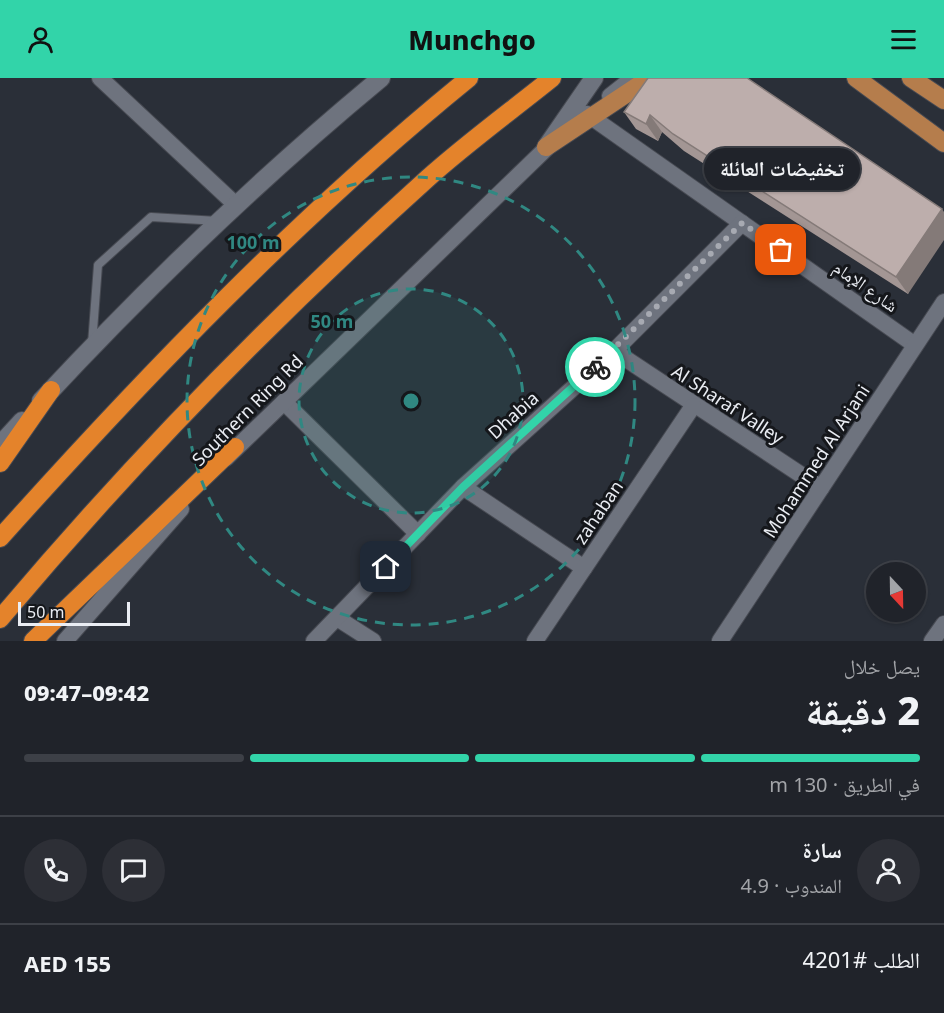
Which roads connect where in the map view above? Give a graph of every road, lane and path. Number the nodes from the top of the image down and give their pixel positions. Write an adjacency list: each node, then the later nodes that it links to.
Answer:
1 (379, 78): 14 (main road)
2 (469, 78): 30 (highway)
3 (552, 78): 33 (highway)
4 (594, 78): 13 (main road)
5 (633, 78): 11 (street)
6 (650, 78): 11 (main road)
7 (856, 78): 12 (main road)
8 (911, 78): 10 (main road)
9 (107, 80): 14 (street)
10 (944, 100)
11 (589, 115): 13 (main road); 16 (street, شارع الإمام)
12 (944, 143)
13 (546, 147): 22 (street, Southern Ring Rd)
14 (236, 205): 15 (main road)
15 (219, 221): 19 (main road); 19 (lane)
16 (742, 223): 18 (street, شارع الإمام); 20 (street, Dhabia)
17 (944, 302): 18 (street, Mohammed Al Arjani)
18 (915, 345): 28 (street, Mohammed Al Arjani)
19 (91, 348): 21 (main road)
20 (614, 351): 23 (street, Al Sharaf Valley); 27 (street, Dhabia)
21 (51, 390): 24 (main road); 26 (highway)
22 (284, 402): 25 (street, Southern Ring Rd); 29 (street)
23 (693, 406): 28 (street, Al Sharaf Valley); 31 (street, zahaban)
24 (0, 445)
25 (235, 447): 35 (street, Southern Ring Rd); 36 (highway)
26 (0, 463)
27 (463, 487): 29 (street, Dhabia); 31 (street)
28 (821, 488): 40 (street, Mohammed Al Arjani)
29 (418, 534): 32 (street, Dhabia)
30 (0, 538)
31 (584, 568): 39 (street, zahaban)
32 (337, 618): 37 (street, Dhabia); 38 (street)
33 (0, 619)
34 (944, 624): 41 (street)
35 (67, 640)
36 (33, 641)
37 (314, 641)
38 (373, 641)
39 (535, 641)
40 (720, 641)
41 (932, 641)

